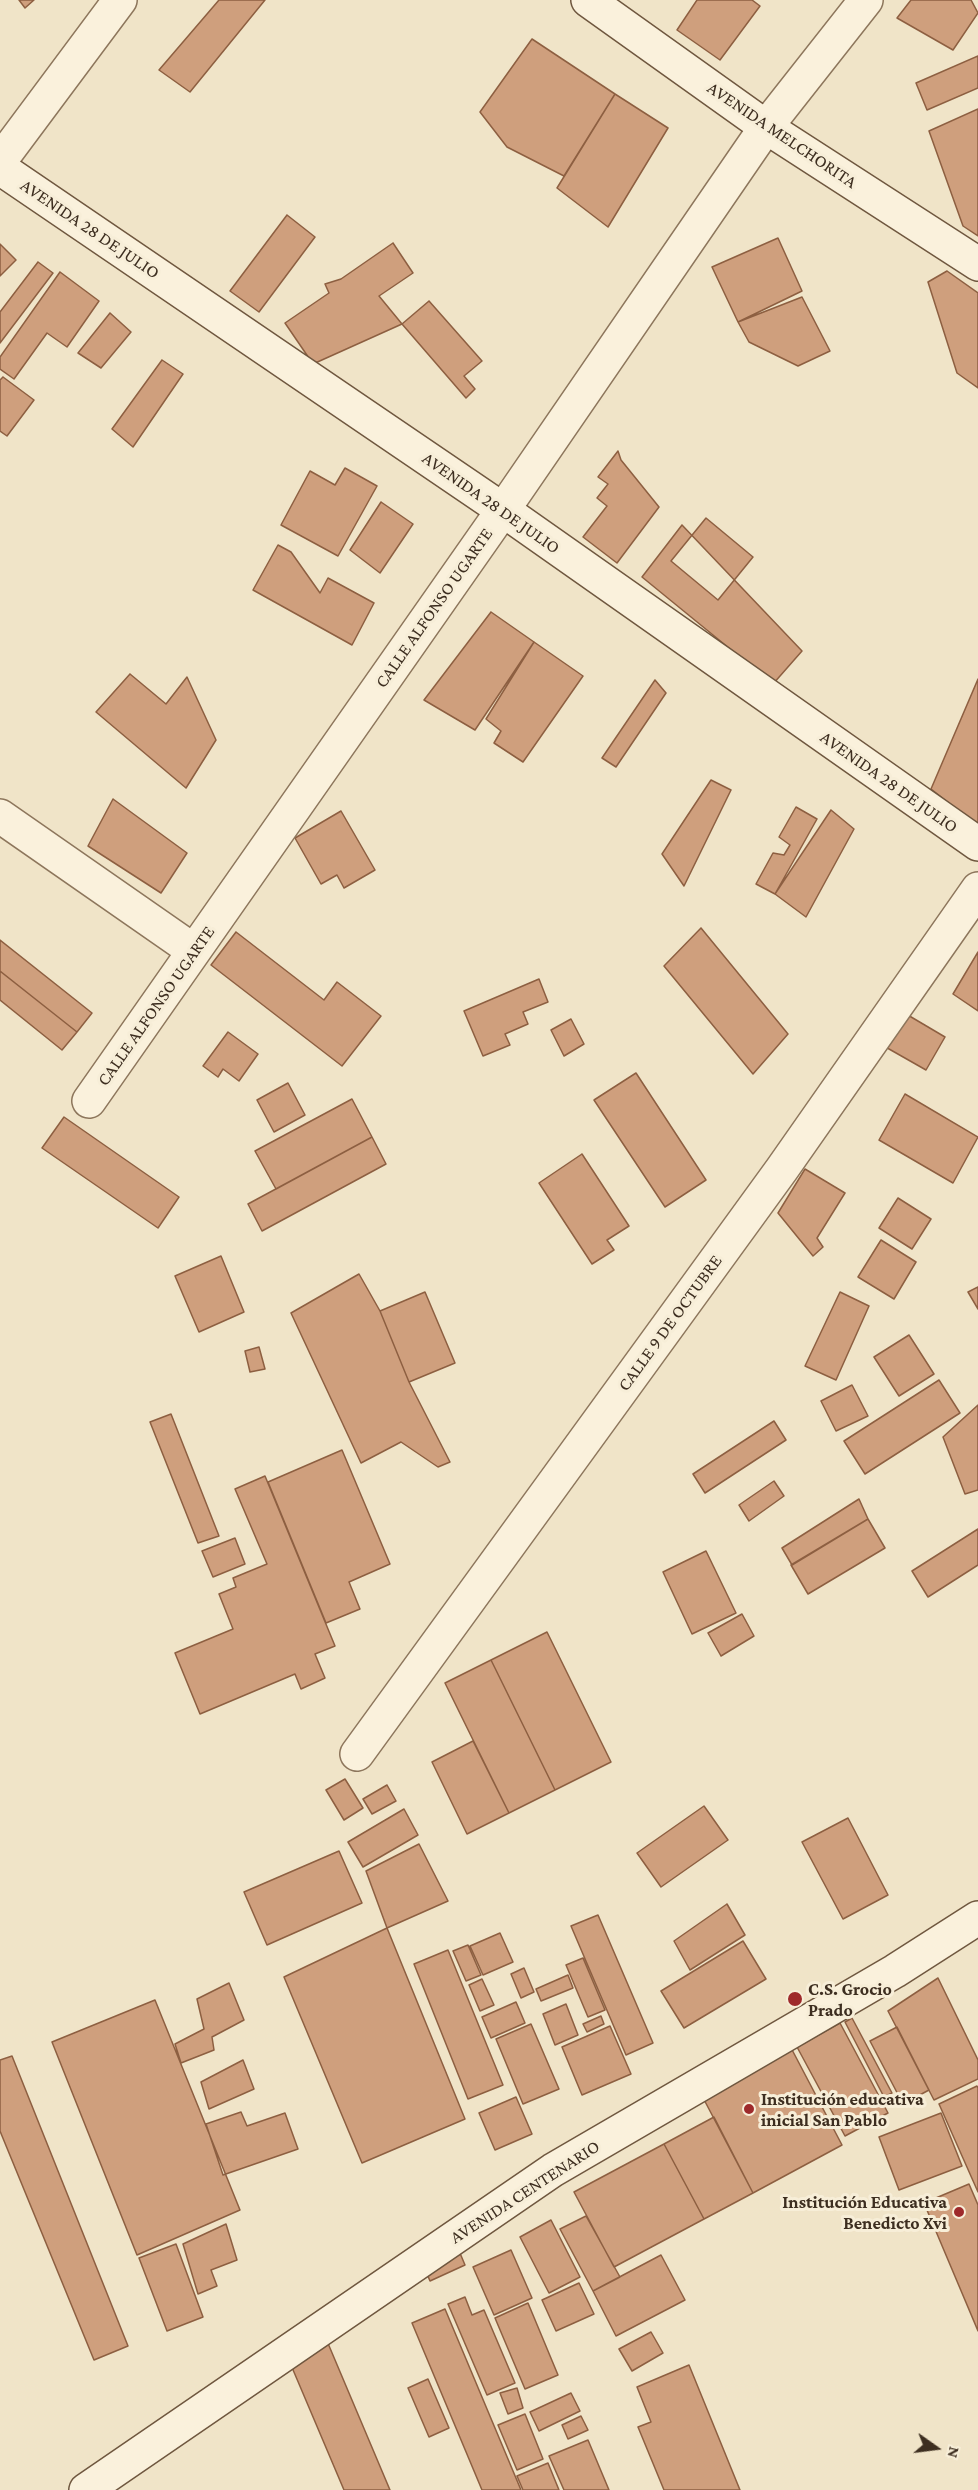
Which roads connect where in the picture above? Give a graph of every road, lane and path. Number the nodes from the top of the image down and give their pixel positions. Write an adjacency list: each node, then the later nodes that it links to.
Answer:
1 (120, 0): 5 (street)
2 (588, 0): 4 (street, AVENIDA MELCHORITA)
3 (866, 0): 4 (street, CALLE ALFONSO UGARTE)
4 (766, 127): 7 (street, AVENIDA MELCHORITA); 8 (street, CALLE ALFONSO UGARTE)
5 (0, 161)
6 (0, 168): 8 (street, AVENIDA 28 DE JULIO)
7 (978, 264)
8 (503, 510): 10 (street, AVENIDA 28 DE JULIO); 12 (street, CALLE ALFONSO UGARTE)
9 (0, 816): 12 (street)
10 (978, 844)
11 (978, 889): 14 (street, CALLE 9 DE OCTUBRE)
12 (194, 951): 13 (street, CALLE ALFONSO UGARTE)
13 (89, 1101)
14 (357, 1754)
15 (978, 1918): 16 (street, AVENIDA CENTENARIO)
16 (86, 2490)

